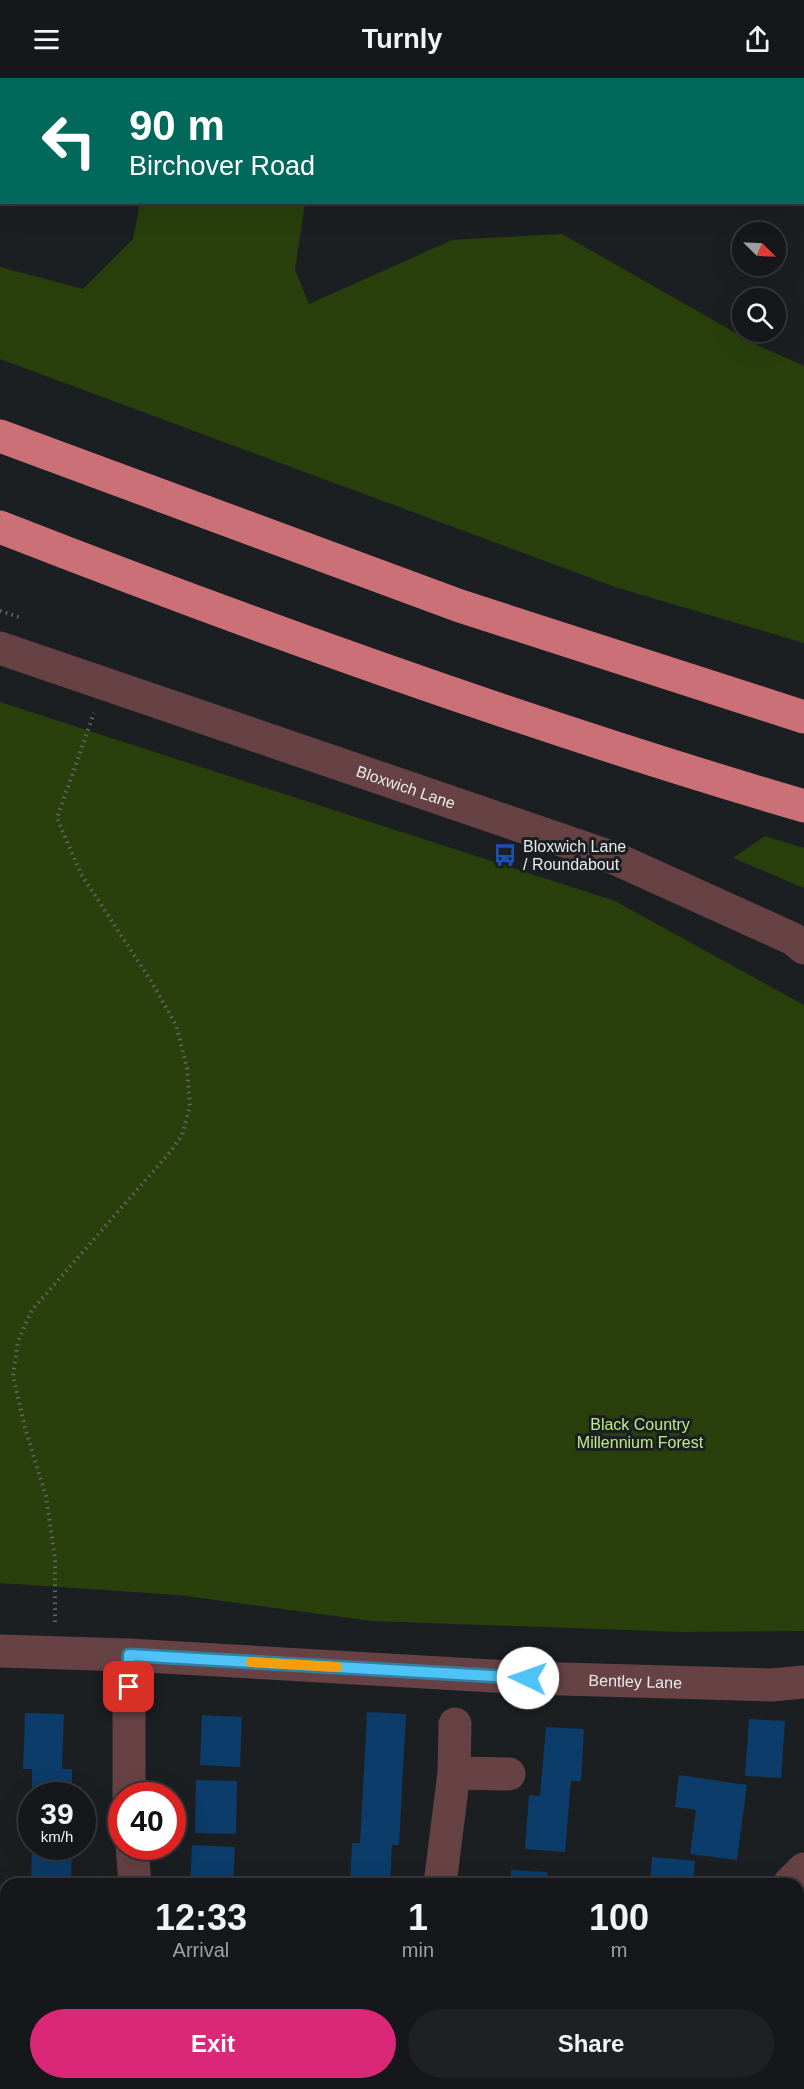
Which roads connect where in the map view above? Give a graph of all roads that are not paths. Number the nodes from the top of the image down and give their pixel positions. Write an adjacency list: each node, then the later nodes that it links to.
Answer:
1 (0, 436): 4 (highway)
2 (0, 527): 5 (highway)
3 (0, 648): 6 (street, Bloxwich Lane)
4 (804, 717)
5 (804, 806)
6 (804, 948)
7 (0, 1651): 8 (street, Bentley Lane)
8 (129, 1655): 9 (street, Bentley Lane); 13 (street)
9 (804, 1682)
10 (455, 1724): 11 (street)
11 (454, 1773): 12 (street); 16 (street)
12 (509, 1774)
13 (129, 1782)
14 (133, 1860): 15 (street)
15 (135, 1878)
16 (441, 1878)

